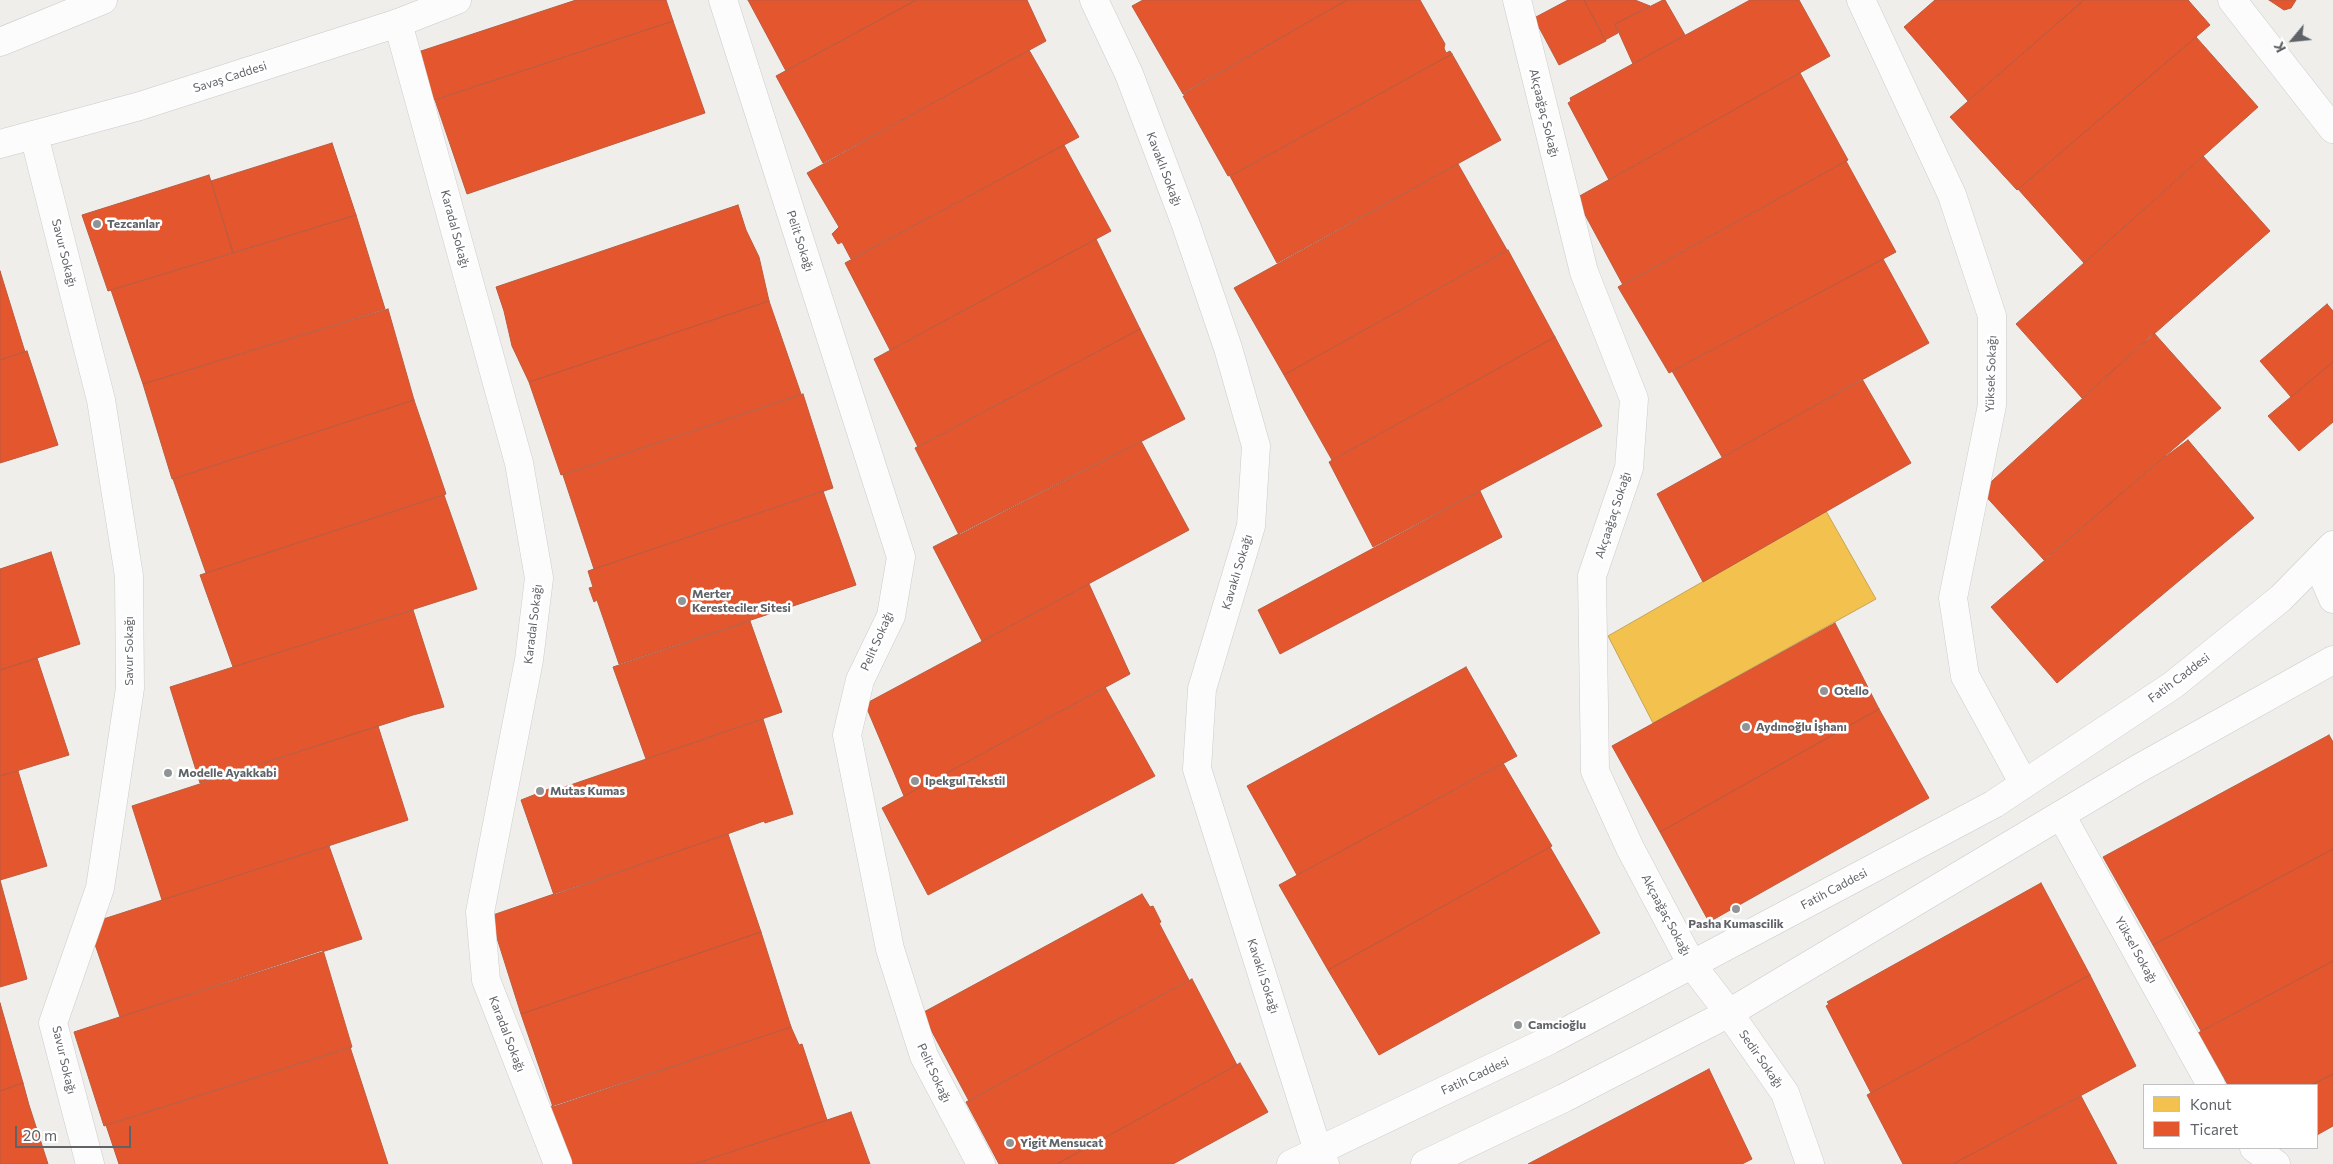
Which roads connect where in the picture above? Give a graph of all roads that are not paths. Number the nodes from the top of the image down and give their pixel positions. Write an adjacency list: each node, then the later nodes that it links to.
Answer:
1 (103, 0): 9 (street)
2 (457, 0): 8 (street, Savaş Caddesi)
3 (723, 0): 25 (street, Pelit Sokağı)
4 (1094, 0): 22 (street, Kavaklı Sokağı)
5 (1517, 0): 18 (street, Akçaağaç Sokağı)
6 (1861, 0): 16 (street, Yüksek Sokağı)
7 (2232, 0): 10 (street)
8 (398, 23): 11 (street, Savaş Caddesi); 24 (street, Karadal Sokağı)
9 (0, 42)
10 (2333, 129)
11 (34, 135): 12 (street, Savaş Caddesi); 23 (street, Savur Sokağı)
12 (0, 144)
13 (2328, 550): 14 (street); 16 (street, Fatih Caddesi)
14 (2333, 600)
15 (2333, 660): 17 (street)
16 (2024, 784): 18 (street, Fatih Caddesi)
17 (2061, 815): 19 (street); 20 (street, Yüksel Sokağı)
18 (1692, 965): 19 (street, Sedir Sokağı); 22 (street, Fatih Caddesi)
19 (1730, 1013): 27 (street); 28 (street, Sedir Sokağı)
20 (2210, 1084)
21 (2255, 1149): 29 (street)
22 (1322, 1157): 26 (street, Fatih Caddesi)
23 (90, 1164)
24 (558, 1164)
25 (981, 1164)
26 (1291, 1164)
27 (1425, 1164)
28 (1810, 1164)
29 (2276, 1164)

